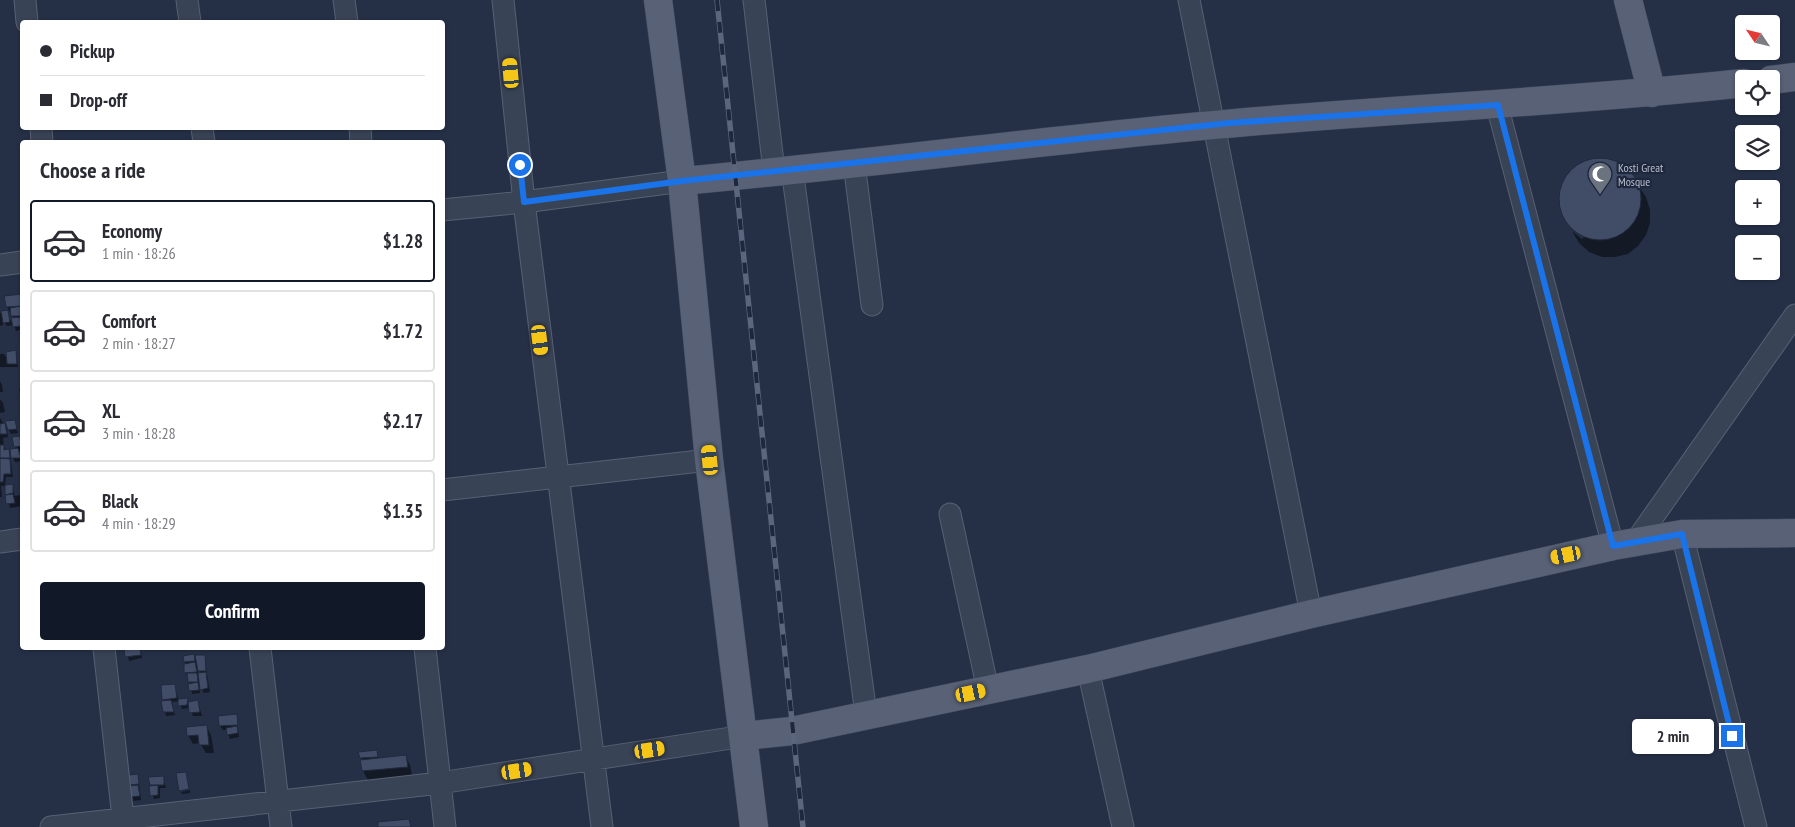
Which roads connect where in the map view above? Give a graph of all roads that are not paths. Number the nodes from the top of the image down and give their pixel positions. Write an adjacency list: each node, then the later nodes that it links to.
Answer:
1 (24, 0): 9 (street)
2 (187, 0): 10 (street)
3 (344, 0): 11 (street)
4 (504, 0): 21 (street)
5 (658, 0): 20 (main road)
6 (754, 0): 19 (street)
7 (1189, 0): 17 (street)
8 (1628, 0): 15 (main road)
9 (27, 20)
10 (190, 20)
11 (347, 20)
12 (1795, 77): 13 (main road)
13 (1780, 79)
14 (1735, 84): 15 (main road)
15 (1652, 93): 16 (main road)
16 (1498, 105): 17 (main road); 35 (street)
17 (1213, 125): 18 (main road); 36 (street)
18 (854, 163): 19 (main road); 25 (street)
19 (783, 170): 20 (main road); 42 (street)
20 (682, 181): 21 (street); 27 (main road)
21 (524, 202): 22 (street); 28 (street)
22 (445, 210)
23 (20, 262): 24 (street)
24 (0, 265)
25 (872, 305)
26 (1795, 315): 35 (street)
27 (710, 460): 28 (street); 43 (main road)
28 (558, 478): 29 (street); 44 (street)
29 (445, 490)
30 (950, 514): 41 (street)
31 (1795, 533): 32 (main road)
32 (1682, 534): 35 (main road); 54 (street)
33 (20, 539): 34 (street)
34 (0, 542)
35 (1625, 544): 36 (main road)
36 (1311, 614): 40 (main road)
37 (104, 650): 47 (street)
38 (260, 650): 46 (street)
39 (425, 650): 45 (street)
40 (1088, 669): 41 (main road); 53 (street)
41 (988, 690): 42 (main road)
42 (866, 714): 43 (main road)
43 (744, 736): 44 (street); 52 (main road)
44 (594, 759): 45 (street); 51 (street)
45 (440, 783): 46 (street); 50 (street)
46 (278, 801): 47 (street); 49 (street)
47 (123, 823): 48 (street)
48 (51, 827)
49 (281, 827)
50 (445, 827)
51 (602, 827)
52 (754, 827)
53 (1123, 827)
54 (1756, 827)

